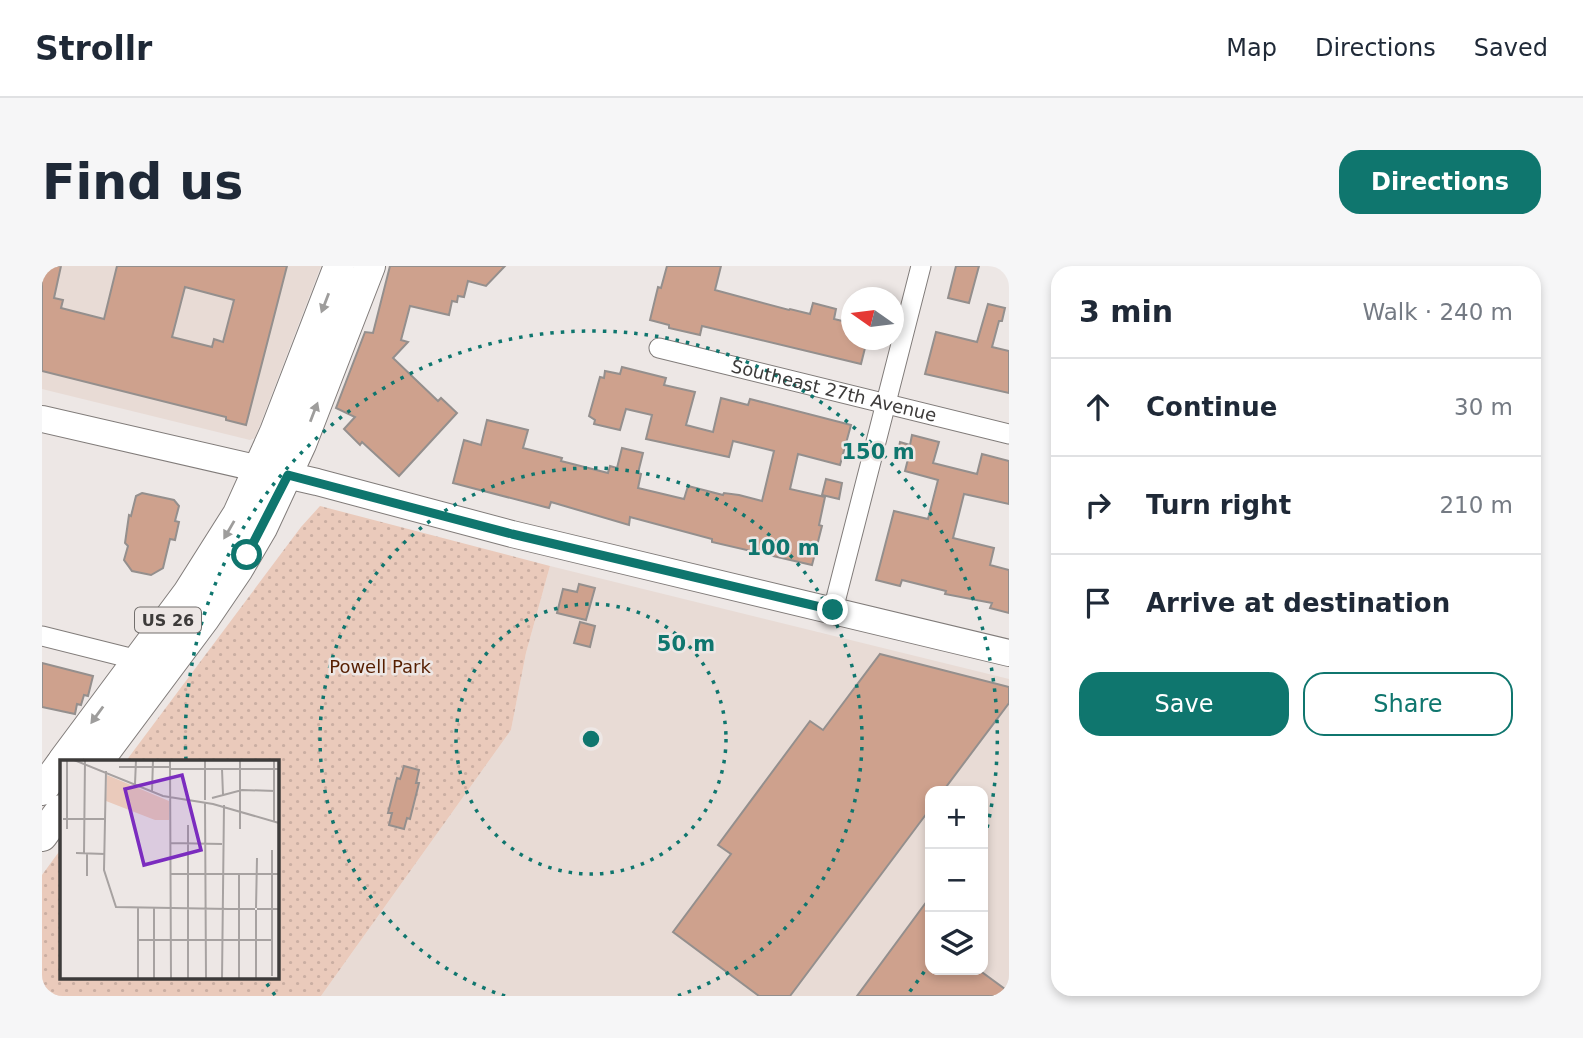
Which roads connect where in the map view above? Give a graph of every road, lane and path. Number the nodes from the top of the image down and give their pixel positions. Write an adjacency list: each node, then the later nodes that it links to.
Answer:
1 (339, 266): 8 (main road, US 26, one-way to 8)
2 (370, 266): 9 (main road, US 26, one-way to 2)
3 (920, 266): 5 (street)
4 (659, 348): 5 (street, Southeast 27th Avenue)
5 (885, 404): 7 (street, Southeast 27th Avenue); 10 (street)
6 (42, 419): 8 (street)
7 (1009, 434)
8 (259, 468): 9 (street); 13 (main road, US 26, one-way to 13)
9 (288, 475): 10 (street); 13 (main road, US 26)
10 (833, 610): 12 (street)
11 (42, 636): 13 (street)
12 (1009, 653)
13 (150, 668): 14 (main road, US 26, one-way to 14); 15 (main road, US 26)
14 (64, 760)
15 (99, 760)
16 (60, 765): 17 (main road, US 26)
17 (42, 790)
18 (60, 811): 19 (main road)
19 (42, 836)

